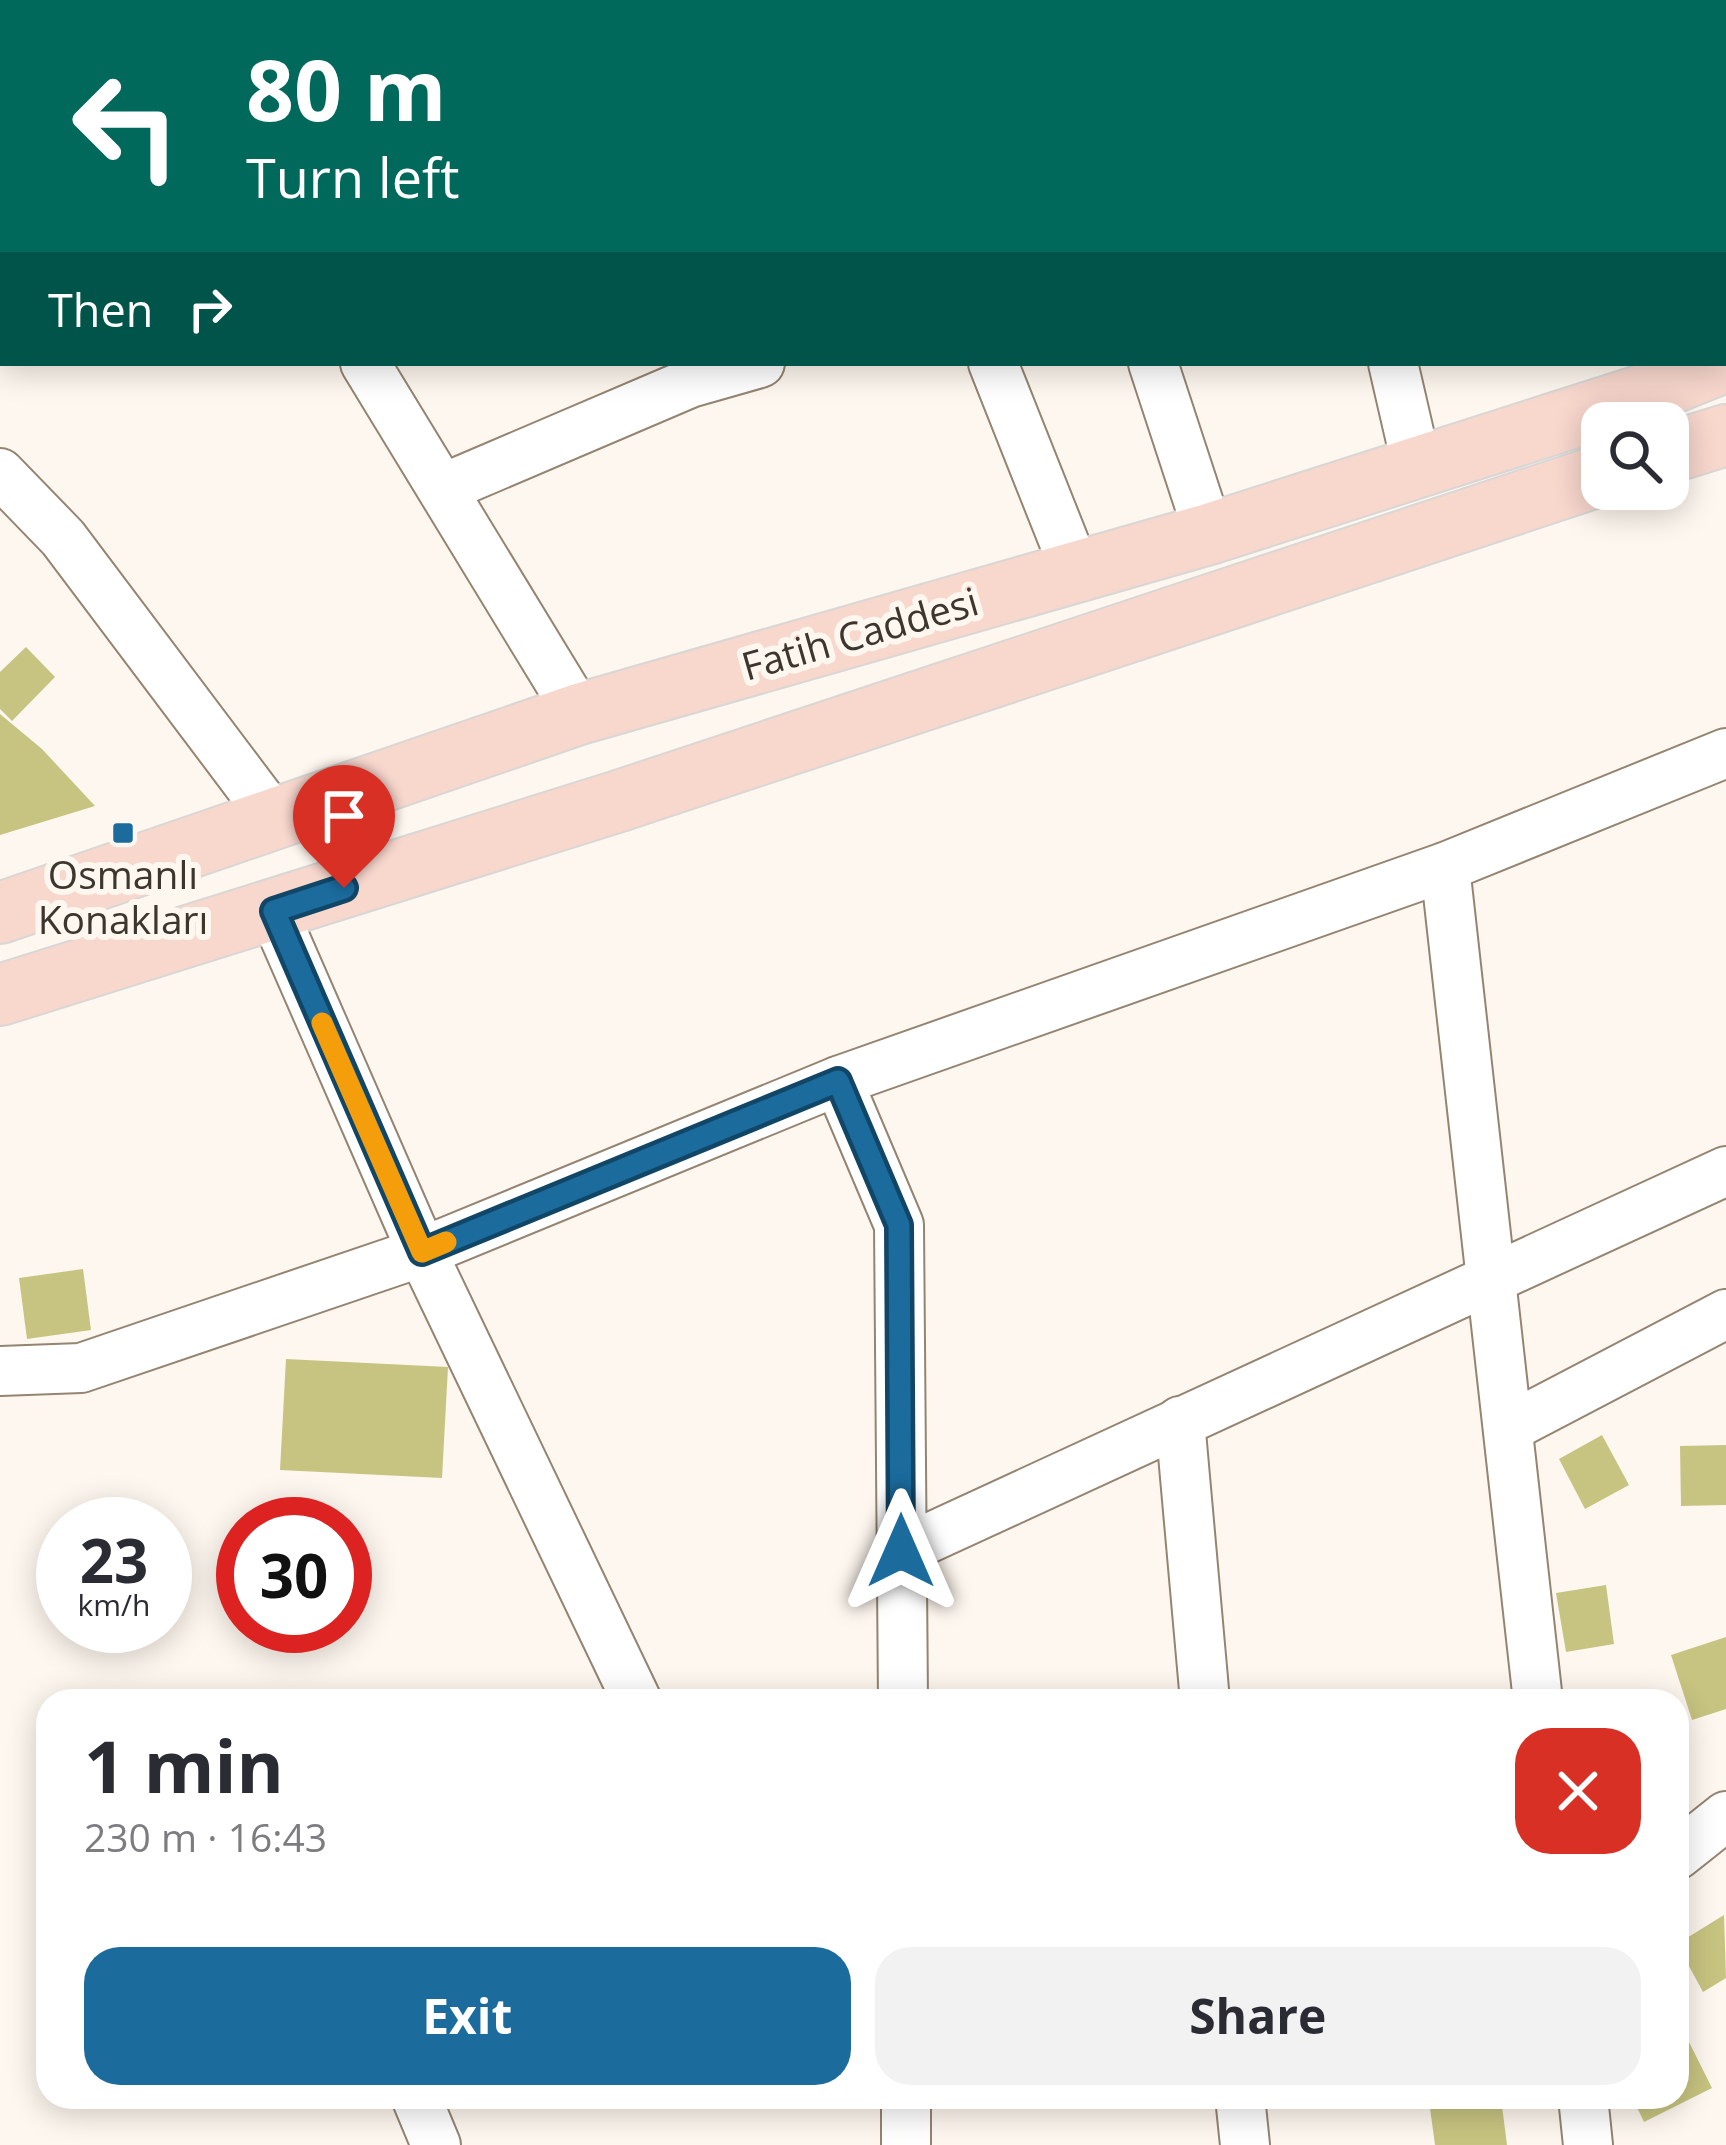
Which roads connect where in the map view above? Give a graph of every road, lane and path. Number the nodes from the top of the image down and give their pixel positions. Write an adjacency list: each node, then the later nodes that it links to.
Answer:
1 (366, 366): 13 (street)
2 (750, 366): 13 (street)
3 (994, 366): 15 (street)
4 (1154, 366): 14 (street)
5 (1394, 366): 10 (street)
6 (1704, 366): 7 (main road, Fatih Caddesi)
7 (1633, 380): 10 (main road, Fatih Caddesi)
8 (1726, 435): 9 (main road)
9 (1689, 446)
10 (1417, 466): 14 (main road, Fatih Caddesi)
11 (0, 473): 18 (street)
12 (1581, 482): 21 (main road, Fatih Caddesi)
13 (444, 488): 16 (street)
14 (1209, 534): 15 (main road, Fatih Caddesi)
15 (1076, 572): 16 (main road, Fatih Caddesi)
16 (579, 714): 18 (main road, Fatih Caddesi)
17 (1726, 753): 19 (street)
18 (273, 817): 20 (main road, Fatih Caddesi)
19 (1445, 867): 23 (street); 26 (street)
20 (4, 907)
21 (274, 911): 22 (main road, Fatih Caddesi); 25 (street)
22 (0, 995)
23 (838, 1081): 25 (street); 31 (street)
24 (1726, 1171): 26 (street)
25 (422, 1252): 28 (street); 32 (street)
26 (1491, 1275): 29 (street); 30 (street)
27 (1726, 1314): 30 (street)
28 (0, 1371)
29 (1180, 1420): 31 (street); 34 (street)
30 (1508, 1428): 35 (street)
31 (901, 1551): 33 (street)
32 (631, 1689)
33 (903, 1689)
34 (1204, 1689)
35 (1537, 1689)
36 (1726, 1816): 37 (street)
37 (1689, 1845)
38 (421, 2109): 42 (street)
39 (906, 2109): 43 (street)
40 (1241, 2109): 44 (street)
41 (1584, 2109): 45 (street)
42 (436, 2145)
43 (906, 2145)
44 (1245, 2145)
45 (1588, 2145)

